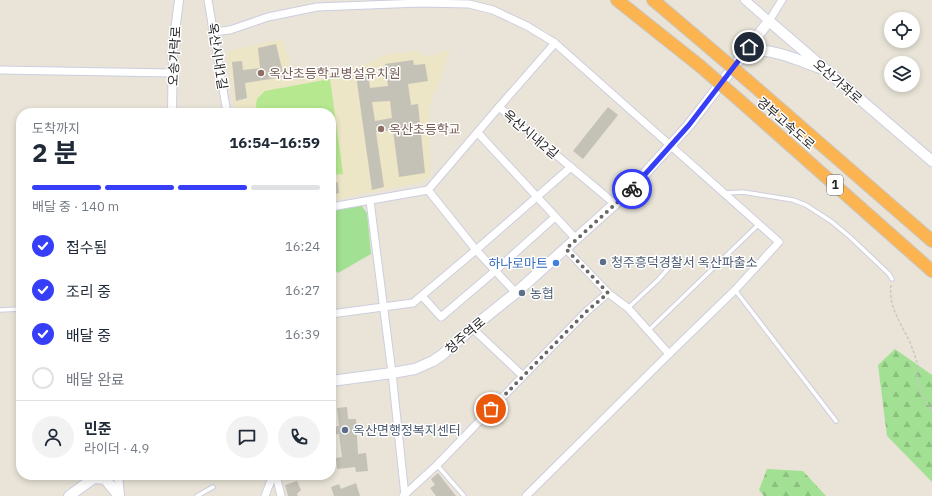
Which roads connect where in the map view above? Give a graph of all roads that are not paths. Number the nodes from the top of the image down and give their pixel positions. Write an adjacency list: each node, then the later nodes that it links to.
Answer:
1 (178, 0): 14 (street, 오송가락로)
2 (208, 0): 9 (street, 옥산시내1길)
3 (617, 0): 36 (highway, 경부고속도로 / 1, bridge)
4 (653, 0): 31 (highway, 경부고속도로 / 1, bridge)
5 (745, 0): 8 (street, 오산가좌로)
6 (782, 0): 8 (street, 청주역로)
7 (329, 3): 9 (street); 10 (street)
8 (769, 21): 11 (main road, 청주역로); 13 (main road, 오산가좌로)
9 (214, 32): 17 (street, 옥산시내1길)
10 (555, 43): 15 (street); 19 (street)
11 (743, 55): 13 (main road); 19 (main road, 청주역로)
12 (0, 70): 14 (street)
13 (826, 70): 20 (main road, 오산가좌로)
14 (173, 73): 16 (street, 오송가락로)
15 (499, 107): 18 (street, 옥산시내2길); 21 (street, 옥산시내2길)
16 (172, 108)
17 (226, 108)
18 (478, 133): 22 (street, 옥산시내2길); 24 (street)
19 (670, 146): 23 (street); 26 (main road, 청주역로)
20 (932, 161)
21 (571, 167): 24 (street, 옥산시내2길); 26 (street, 옥산시내2길)
22 (428, 190): 25 (street); 33 (street)
23 (724, 193): 29 (street); 37 (lane)
24 (537, 197): 28 (street); 33 (street, 옥산시내2길)
25 (370, 201): 27 (street); 42 (street)
26 (615, 204): 30 (main road, 청주역로)
27 (336, 206)
28 (555, 217): 30 (street); 35 (street)
29 (759, 223): 38 (street); 48 (lane)
30 (576, 239): 32 (main road, 청주역로)
31 (932, 241)
32 (566, 249): 39 (main road, 청주역로); 40 (street)
33 (476, 250): 35 (street); 41 (street, 옥산시내2길)
34 (678, 257): 43 (lane)
35 (495, 271): 39 (street); 41 (street)
36 (932, 271)
37 (892, 279)
38 (734, 290): 49 (street); 53 (lane)
39 (516, 293): 47 (main road, 청주역로)
40 (608, 293): 43 (street); 51 (street)
41 (422, 296): 42 (street, 옥산시내2길)
42 (384, 307): 46 (street, 옥산시내2길); 50 (street)
43 (628, 308): 48 (street)
44 (16, 309): 45 (lane)
45 (0, 310)
46 (336, 313)
47 (472, 328): 50 (main road, 청주역로); 51 (street)
48 (648, 330): 49 (street)
49 (669, 354): 68 (street)
50 (392, 373): 52 (main road, 청주역로); 66 (street)
51 (523, 376): 54 (street)
52 (336, 380)
53 (836, 421)
54 (437, 466): 66 (street); 67 (lane)
55 (91, 480): 61 (main road)
56 (106, 480): 62 (main road)
57 (118, 480): 62 (street)
58 (272, 480): 64 (street)
59 (276, 480): 65 (street)
60 (213, 488): 63 (lane)
61 (69, 496)
62 (120, 496)
63 (197, 496)
64 (265, 496)
65 (281, 496)
66 (404, 496)
67 (464, 496)
68 (526, 496)

